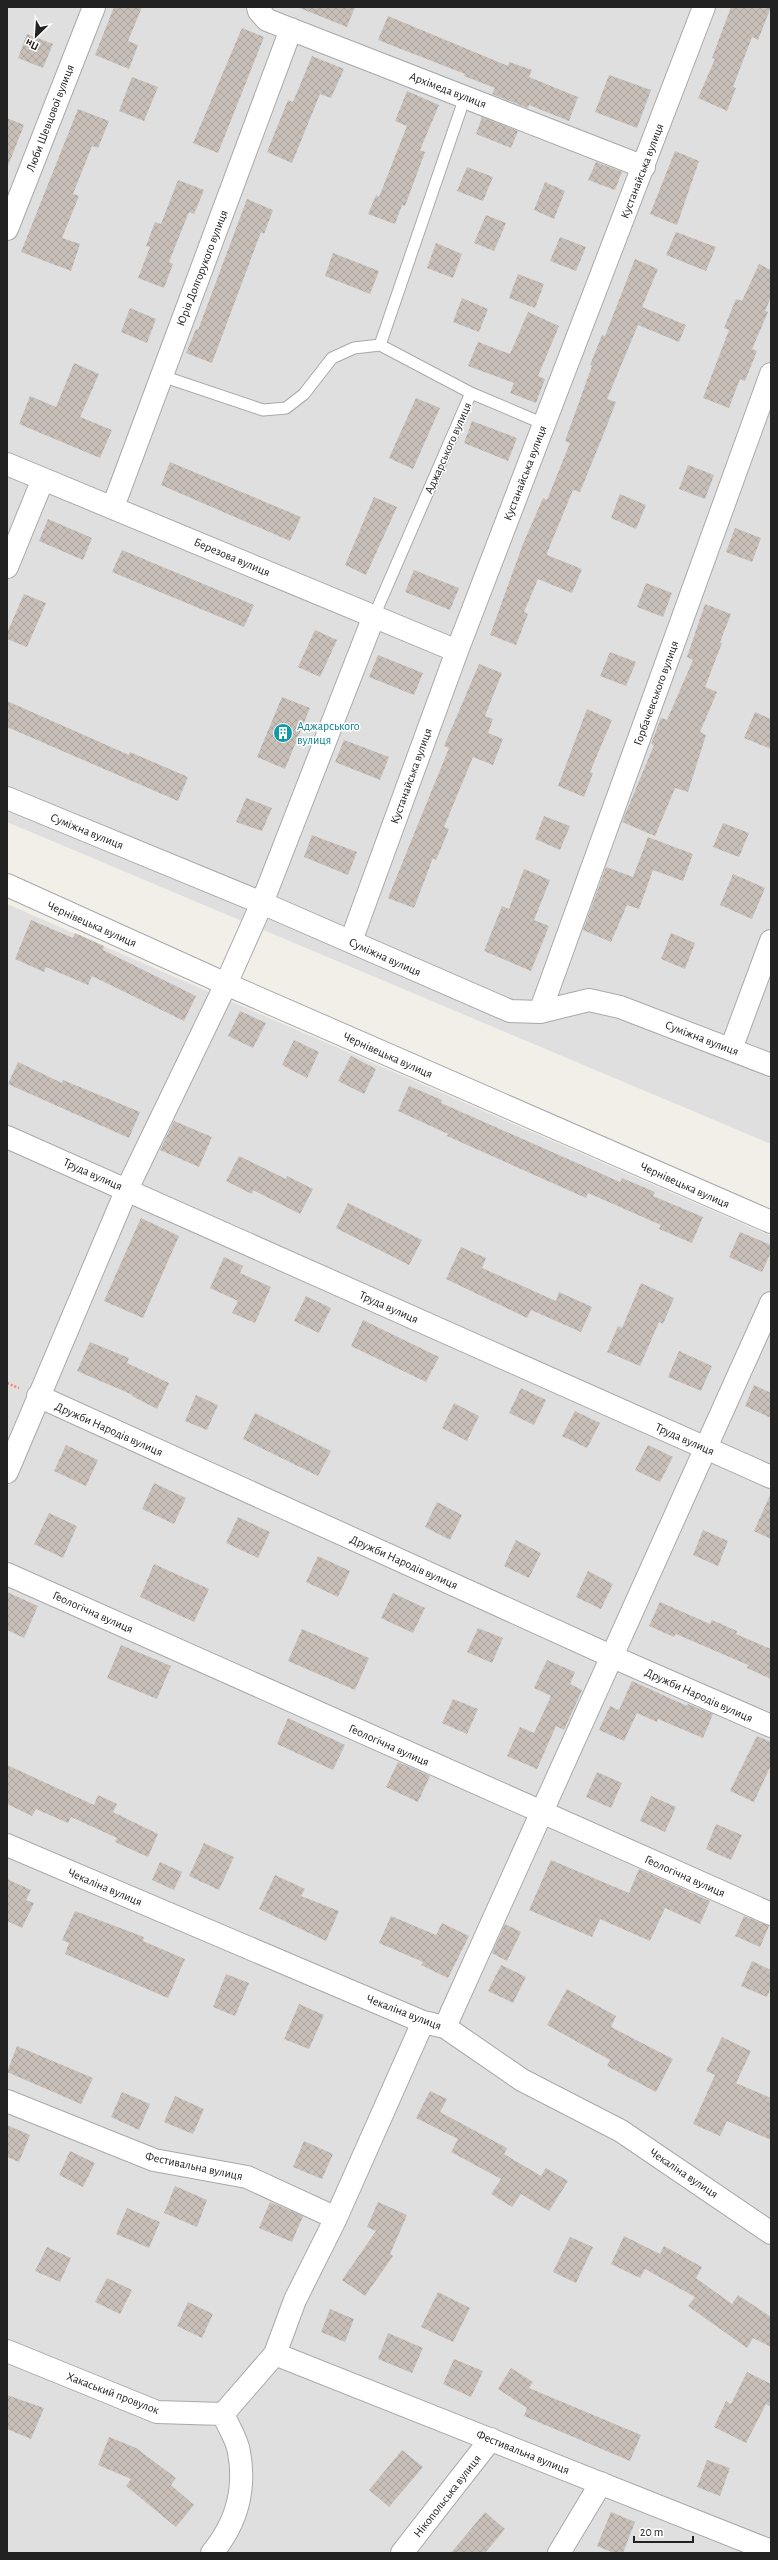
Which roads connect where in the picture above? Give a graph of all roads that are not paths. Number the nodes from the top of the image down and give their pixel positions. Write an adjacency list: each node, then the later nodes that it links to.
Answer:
1 (94, 7): 7 (street, Люби Шевцової вулиця)
2 (258, 7): 4 (street, Архімеда вулиця)
3 (704, 7): 6 (street, Кустанайська вулиця)
4 (291, 29): 5 (street, Архімеда вулиця); 10 (street, Юрія Долгорукого вулиця)
5 (465, 97): 6 (street, Архімеда вулиця); 8 (lane)
6 (644, 167): 12 (street, Кустанайська вулиця)
7 (7, 229)
8 (380, 345): 10 (lane); 11 (lane, Аджарського вулиця)
9 (771, 374): 25 (street, Горбачевського вулиця)
10 (162, 376): 15 (street, Юрія Долгорукого вулиця)
11 (471, 393): 12 (lane, Аджарського вулиця); 17 (lane, Аджарського вулиця)
12 (544, 424): 18 (street, Кустанайська вулиця)
13 (7, 464): 14 (street, Березова вулиця)
14 (43, 478): 15 (street, Березова вулиця); 16 (street)
15 (113, 507): 17 (street, Березова вулиця)
16 (7, 567)
17 (374, 616): 18 (street, Березова вулиця); 21 (street, Аджарського вулиця)
18 (457, 651): 22 (street, Кустанайська вулиця)
19 (7, 798): 21 (street, Суміжна вулиця)
20 (7, 885): 24 (street, Чернівецька вулиця)
21 (262, 903): 22 (street, Суміжна вулиця); 24 (street, Аджарського вулиця)
22 (351, 941): 25 (street, Суміжна вулиця)
23 (771, 941): 26 (street)
24 (226, 984): 29 (street, Аджарського вулиця); 30 (street, Чернівецька вулиця)
25 (540, 1012): 26 (street, Суміжна вулиця)
26 (730, 1049): 27 (street, Суміжна вулиця)
27 (771, 1065)
28 (7, 1137): 29 (street, Труда вулиця)
29 (127, 1189): 32 (street, Аджарського вулиця); 33 (street, Труда вулиця)
30 (771, 1222)
31 (771, 1303): 33 (street)
32 (38, 1396): 34 (street, Аджарського вулиця); 37 (street, Дружби Народів вулиця)
33 (705, 1449): 35 (street, Труда вулиця); 37 (street)
34 (7, 1472)
35 (771, 1476)
36 (7, 1574): 39 (street, Геологічна вулиця)
37 (613, 1657): 38 (street, Дружби Народів вулиця); 39 (street)
38 (771, 1726)
39 (541, 1813): 41 (street, Геологічна вулиця); 43 (street)
40 (7, 1846): 42 (street, Чекаліна вулиця)
41 (771, 1914)
42 (423, 2022): 43 (street, Чекаліна вулиця); 45 (street)
43 (445, 2027): 46 (street, Чекаліна вулиця)
44 (7, 2101): 45 (street, Фестивальна вулиця)
45 (336, 2218): 48 (street)
46 (771, 2233)
47 (7, 2351): 49 (street, Хакаський провулок)
48 (275, 2354): 49 (street); 50 (street, Фестивальна вулиця)
49 (223, 2414): 53 (street)
50 (491, 2439): 51 (street, Фестивальна вулиця); 54 (street, Нікопольська вулиця)
51 (601, 2483): 52 (street, Фестивальна вулиця); 55 (street)
52 (771, 2551)
53 (212, 2553)
54 (402, 2553)
55 (559, 2553)

